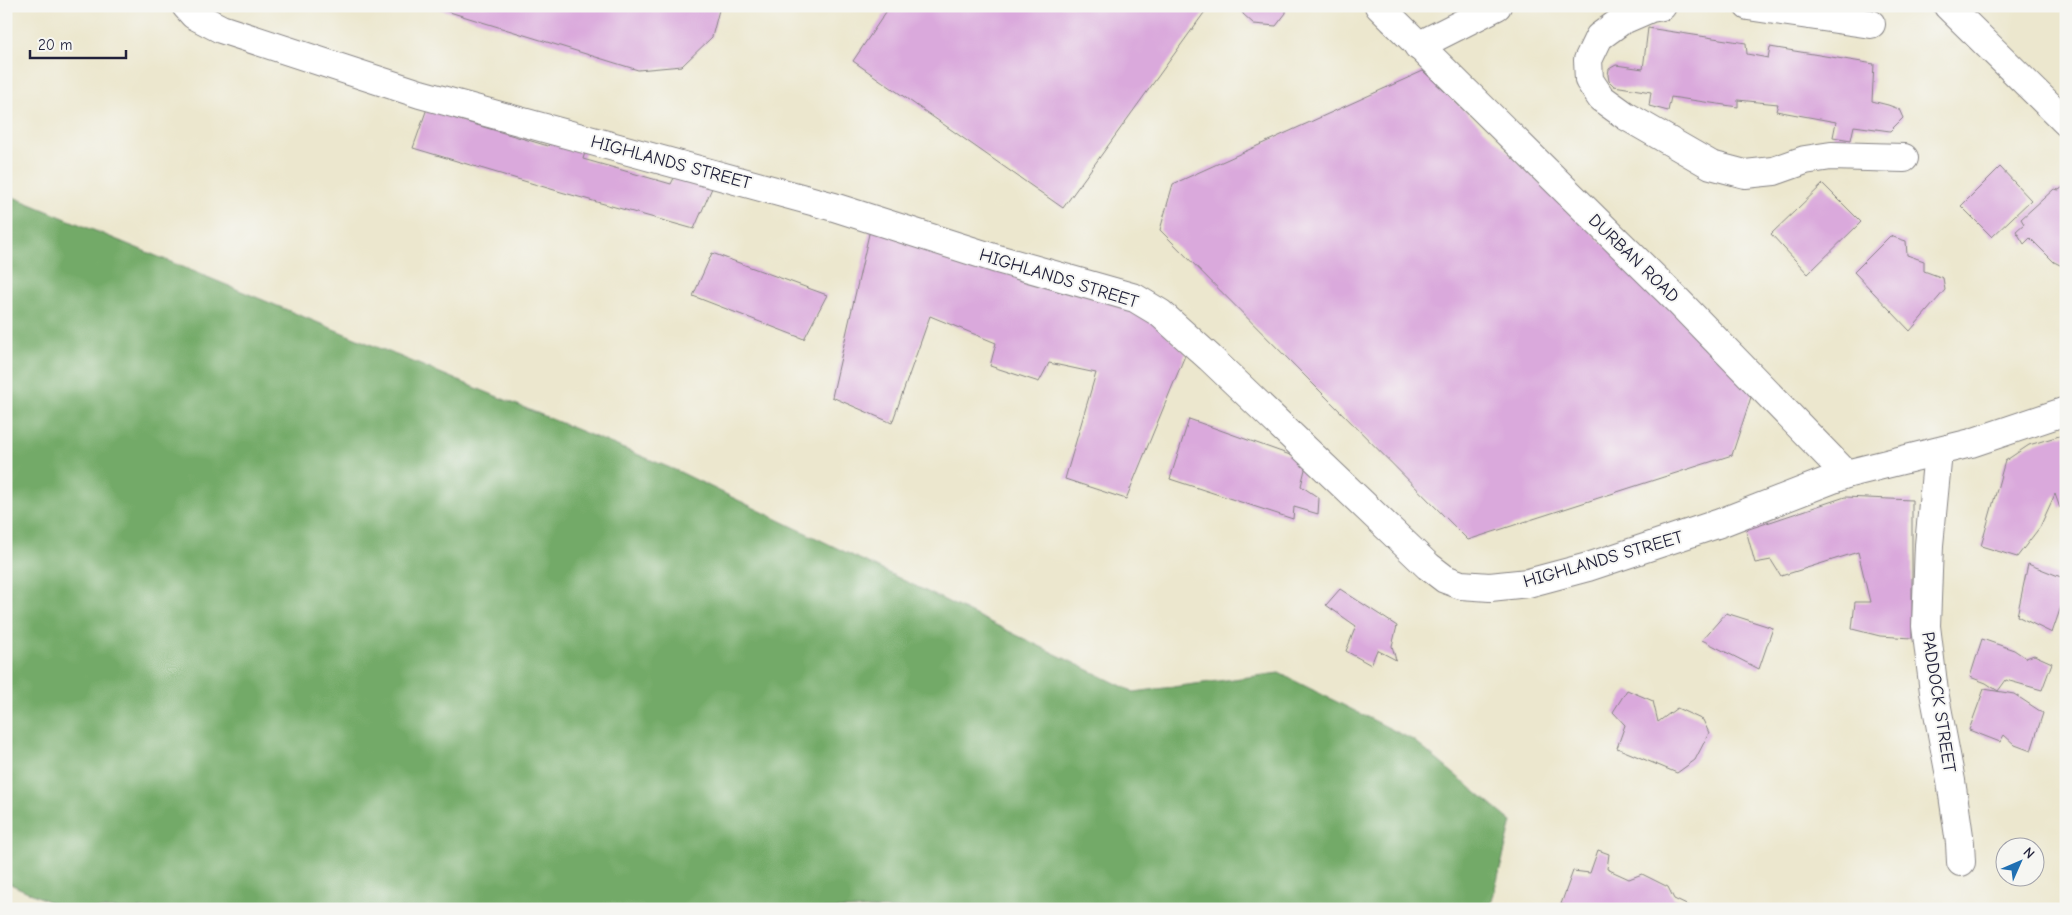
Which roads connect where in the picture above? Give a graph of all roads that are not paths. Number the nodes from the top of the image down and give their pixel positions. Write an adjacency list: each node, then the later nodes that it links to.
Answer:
1 (186, 6): 13 (street, HIGHLANDS STREET)
2 (1380, 6): 8 (street, DURBAN ROAD)
3 (1497, 6): 8 (street)
4 (1662, 6): 10 (street)
5 (1748, 6): 7 (street)
6 (1948, 6): 9 (street)
7 (1871, 24)
8 (1418, 46): 13 (street, DURBAN ROAD)
9 (2066, 122)
10 (1904, 158)
11 (2066, 411): 12 (street, HIGHLANDS STREET)
12 (1938, 452): 13 (street, HIGHLANDS STREET); 14 (street, PADDOCK STREET)
13 (1846, 474)
14 (1960, 862)

